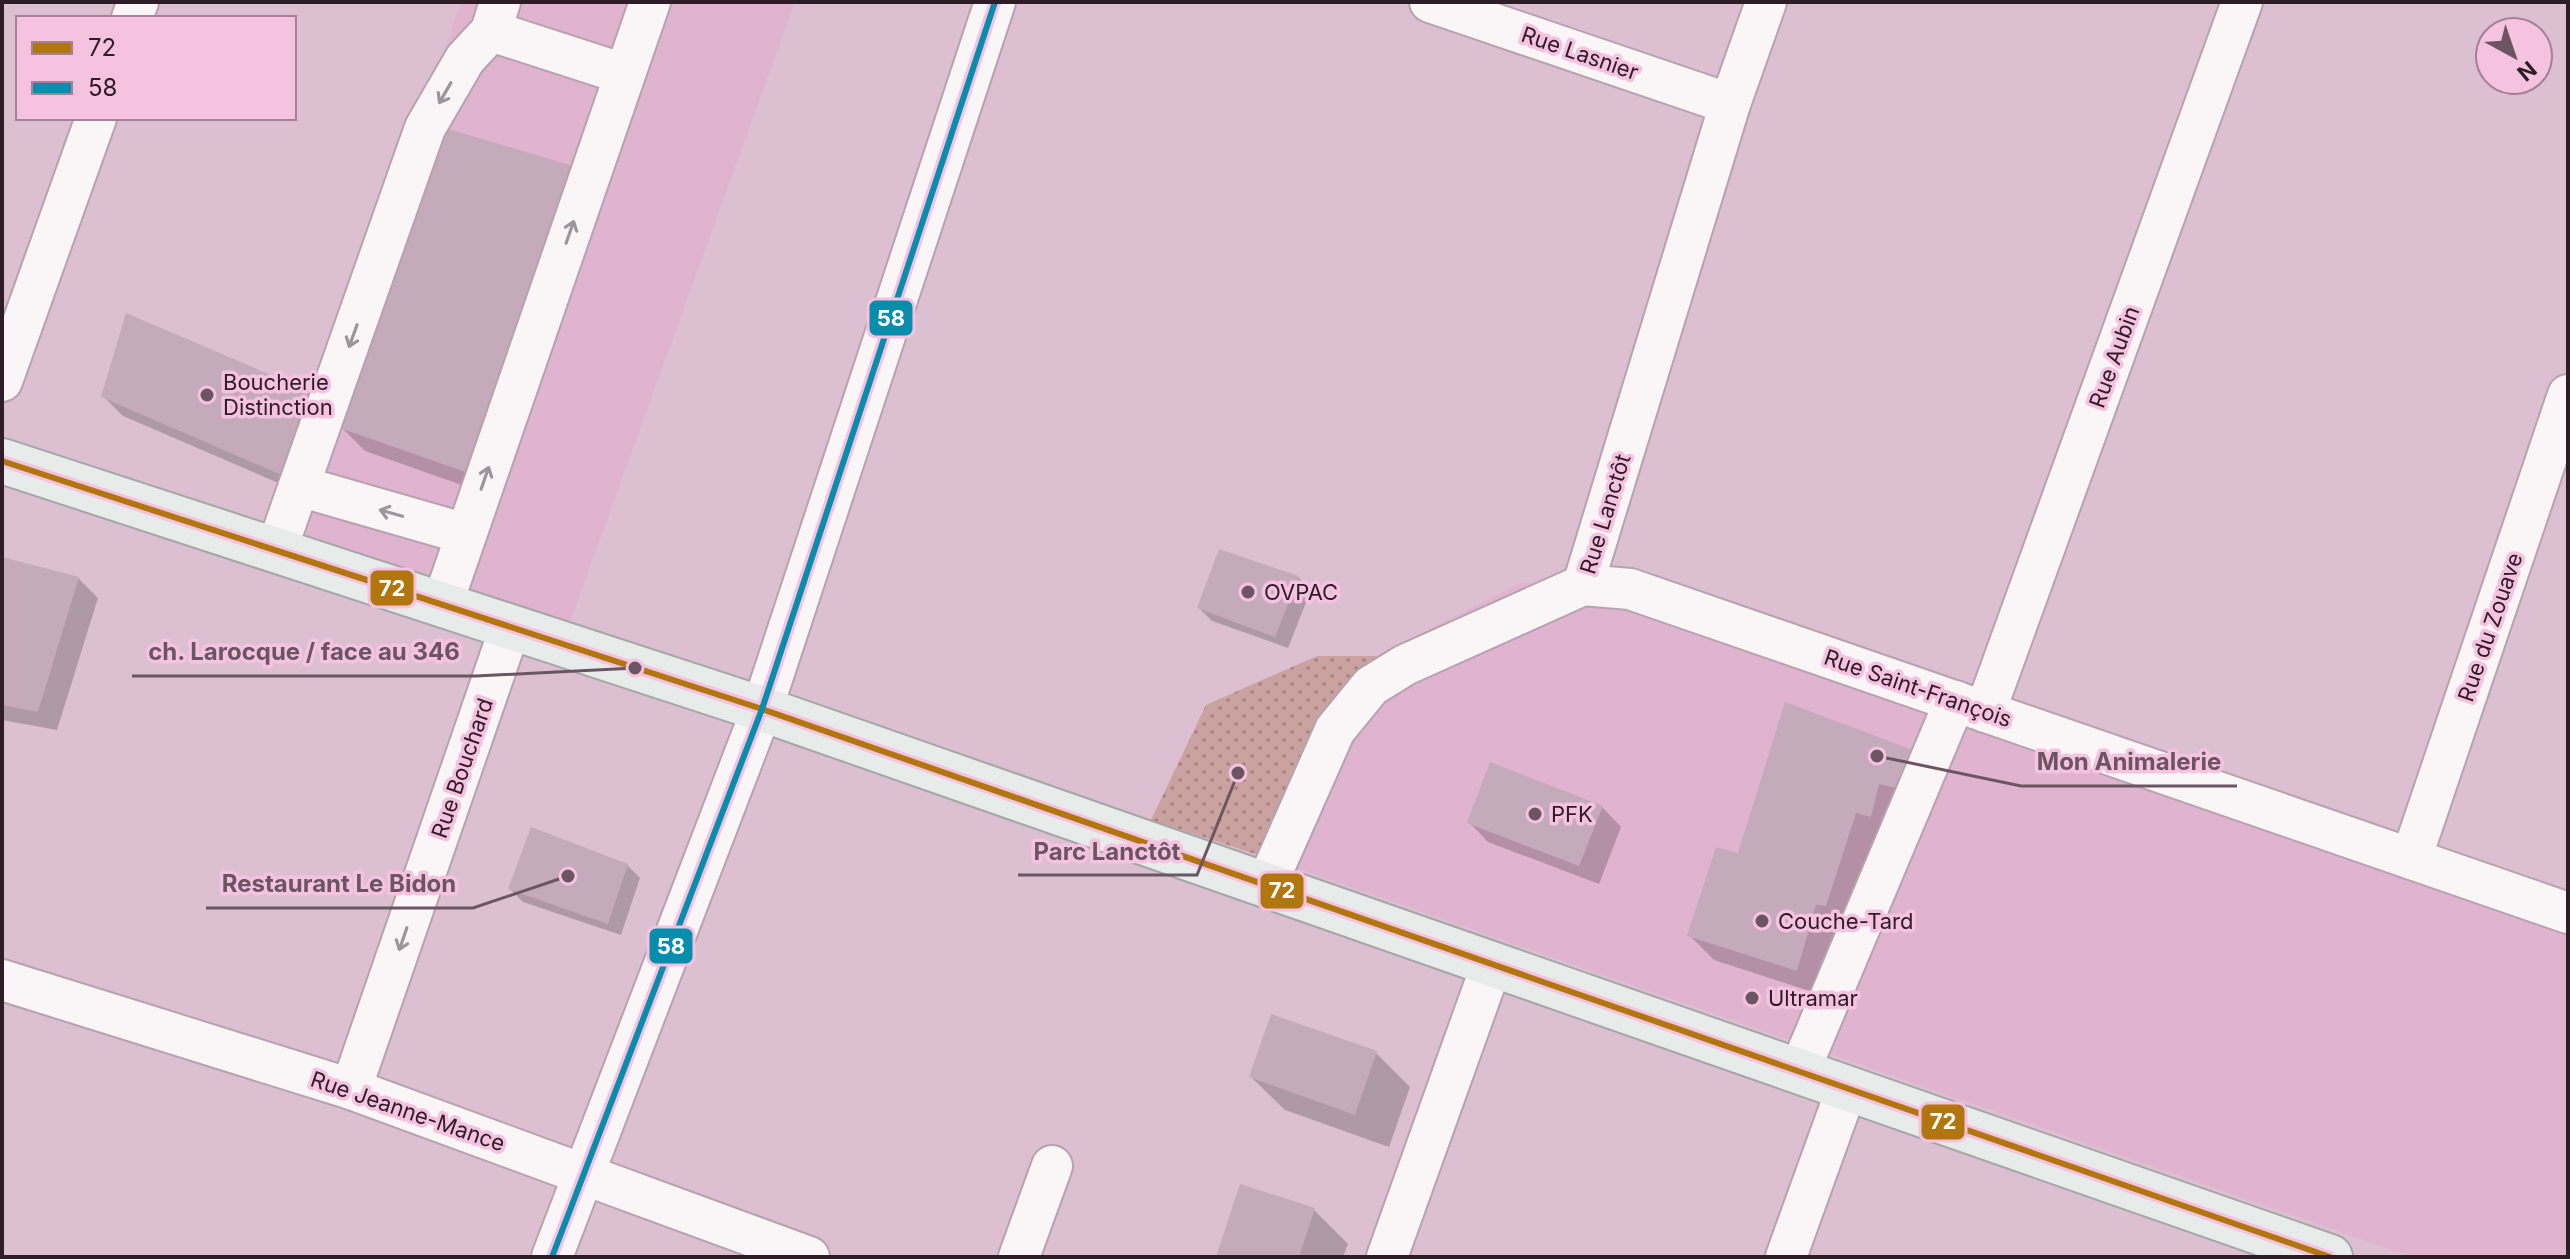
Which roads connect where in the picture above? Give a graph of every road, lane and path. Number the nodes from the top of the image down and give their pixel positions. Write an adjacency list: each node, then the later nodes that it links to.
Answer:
1 (650, 2): 7 (street)
2 (995, 2): 20 (street)
3 (1430, 2): 8 (street, Rue Lasnier)
4 (1766, 2): 8 (street, Rue Lanctôt)
5 (2242, 2): 19 (street, Rue Aubin)
6 (496, 16): 7 (street); 13 (street, one-way to 13)
7 (624, 74): 14 (street, one-way to 7)
8 (1730, 104): 16 (street, Rue Lanctôt)
9 (95, 120): 10 (street)
10 (2, 381)
11 (2568, 395): 21 (street, Rue du Zouave)
12 (2, 461): 15 (main road)
13 (299, 486): 14 (street, one-way to 13); 15 (street)
14 (466, 534): 17 (street)
15 (276, 551): 17 (main road)
16 (1583, 585): 19 (street, Rue Saint-François); 22 (street, Rue Lanctôt)
17 (442, 605): 18 (main road)
18 (510, 628): 20 (main road); 28 (street, Rue Bouchard, one-way to 28)
19 (1970, 707): 21 (street, Rue Saint-François); 26 (street, Rue Aubin)
20 (762, 709): 22 (main road); 30 (street)
21 (2411, 859): 23 (street, Rue Saint-François)
22 (1266, 886): 24 (main road)
23 (2568, 913)
24 (1492, 964): 26 (main road); 34 (street)
25 (2, 980): 28 (street, Rue Jeanne-Mance)
26 (1799, 1072): 27 (main road)
27 (1847, 1088): 35 (street); 36 (main road)
28 (351, 1089): 30 (street, Rue Jeanne-Mance)
29 (1052, 1166): 33 (street)
30 (581, 1173): 31 (street); 32 (street, Rue Jeanne-Mance)
31 (552, 1257)
32 (809, 1257)
33 (1019, 1257)
34 (1387, 1257)
35 (1786, 1257)
36 (2330, 1257)

